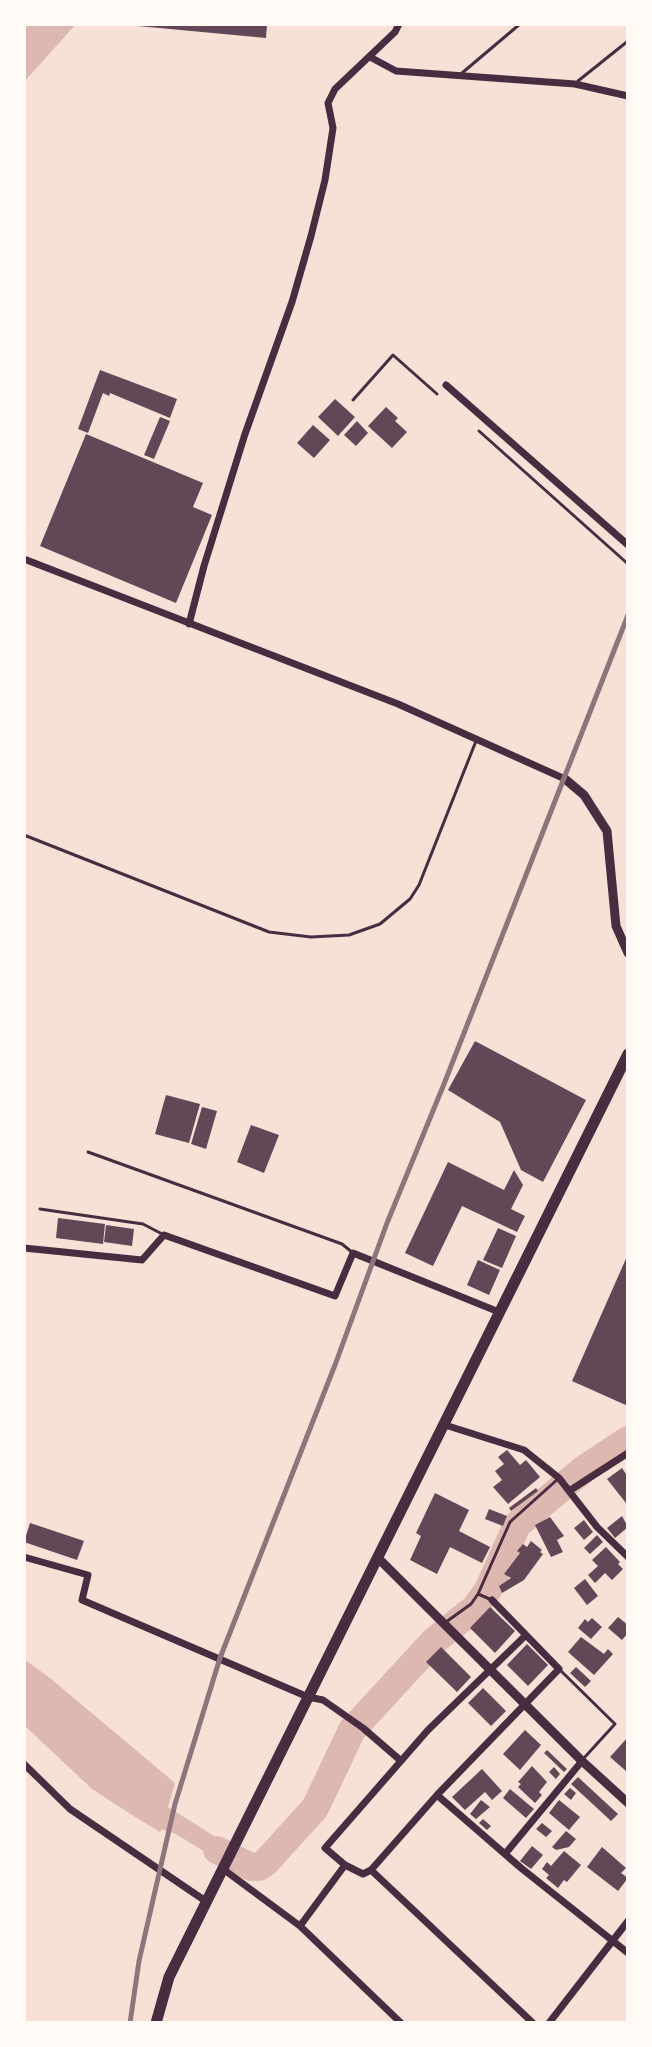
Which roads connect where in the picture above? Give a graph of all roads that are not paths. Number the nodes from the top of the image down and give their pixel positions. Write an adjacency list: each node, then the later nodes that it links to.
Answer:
1 (399, 24): 4 (street)
2 (520, 24): 5 (lane)
3 (628, 41): 6 (lane)
4 (370, 57): 5 (street); 11 (street)
5 (459, 75): 6 (street)
6 (575, 84): 7 (street)
7 (628, 96)
8 (446, 385): 9 (street)
9 (628, 545)
10 (24, 559): 11 (street)
11 (189, 624): 12 (street)
12 (477, 739): 13 (street); 14 (lane)
13 (565, 779): 15 (street)
14 (24, 835)
15 (628, 953)
16 (628, 1054): 22 (highway)
17 (88, 1152): 21 (lane)
18 (40, 1209): 19 (lane)
19 (164, 1235): 20 (street); 21 (street)
20 (24, 1248)
21 (353, 1253): 22 (street)
22 (499, 1312): 23 (highway)
23 (445, 1425): 25 (street); 29 (highway)
24 (628, 1453): 26 (street)
25 (560, 1478): 26 (street); 30 (lane)
26 (568, 1489): 28 (street)
27 (24, 1557): 36 (street)
28 (628, 1557)
29 (379, 1559): 32 (street); 36 (highway)
30 (478, 1594): 31 (lane); 32 (lane)
31 (492, 1600): 33 (street)
32 (443, 1624): 34 (street)
33 (526, 1635): 34 (street); 35 (street)
34 (489, 1669): 37 (street); 38 (street)
35 (559, 1669): 37 (street); 39 (lane)
36 (308, 1697): 38 (street); 45 (highway)
37 (524, 1704): 39 (street); 41 (street)
38 (400, 1760): 44 (street)
39 (582, 1761): 42 (street); 43 (street)
40 (24, 1764): 47 (street)
41 (437, 1795): 43 (street); 46 (street)
42 (628, 1803)
43 (505, 1854): 50 (street)
44 (345, 1865): 46 (street); 49 (street)
45 (224, 1866): 47 (highway); 49 (street)
46 (371, 1870): 54 (street)
47 (207, 1902): 52 (highway)
48 (628, 1921): 50 (street)
49 (300, 1926): 53 (street)
50 (612, 1941): 51 (street); 55 (street)
51 (628, 1953)
52 (156, 2023)
53 (401, 2023)
54 (533, 2023)
55 (549, 2023)

